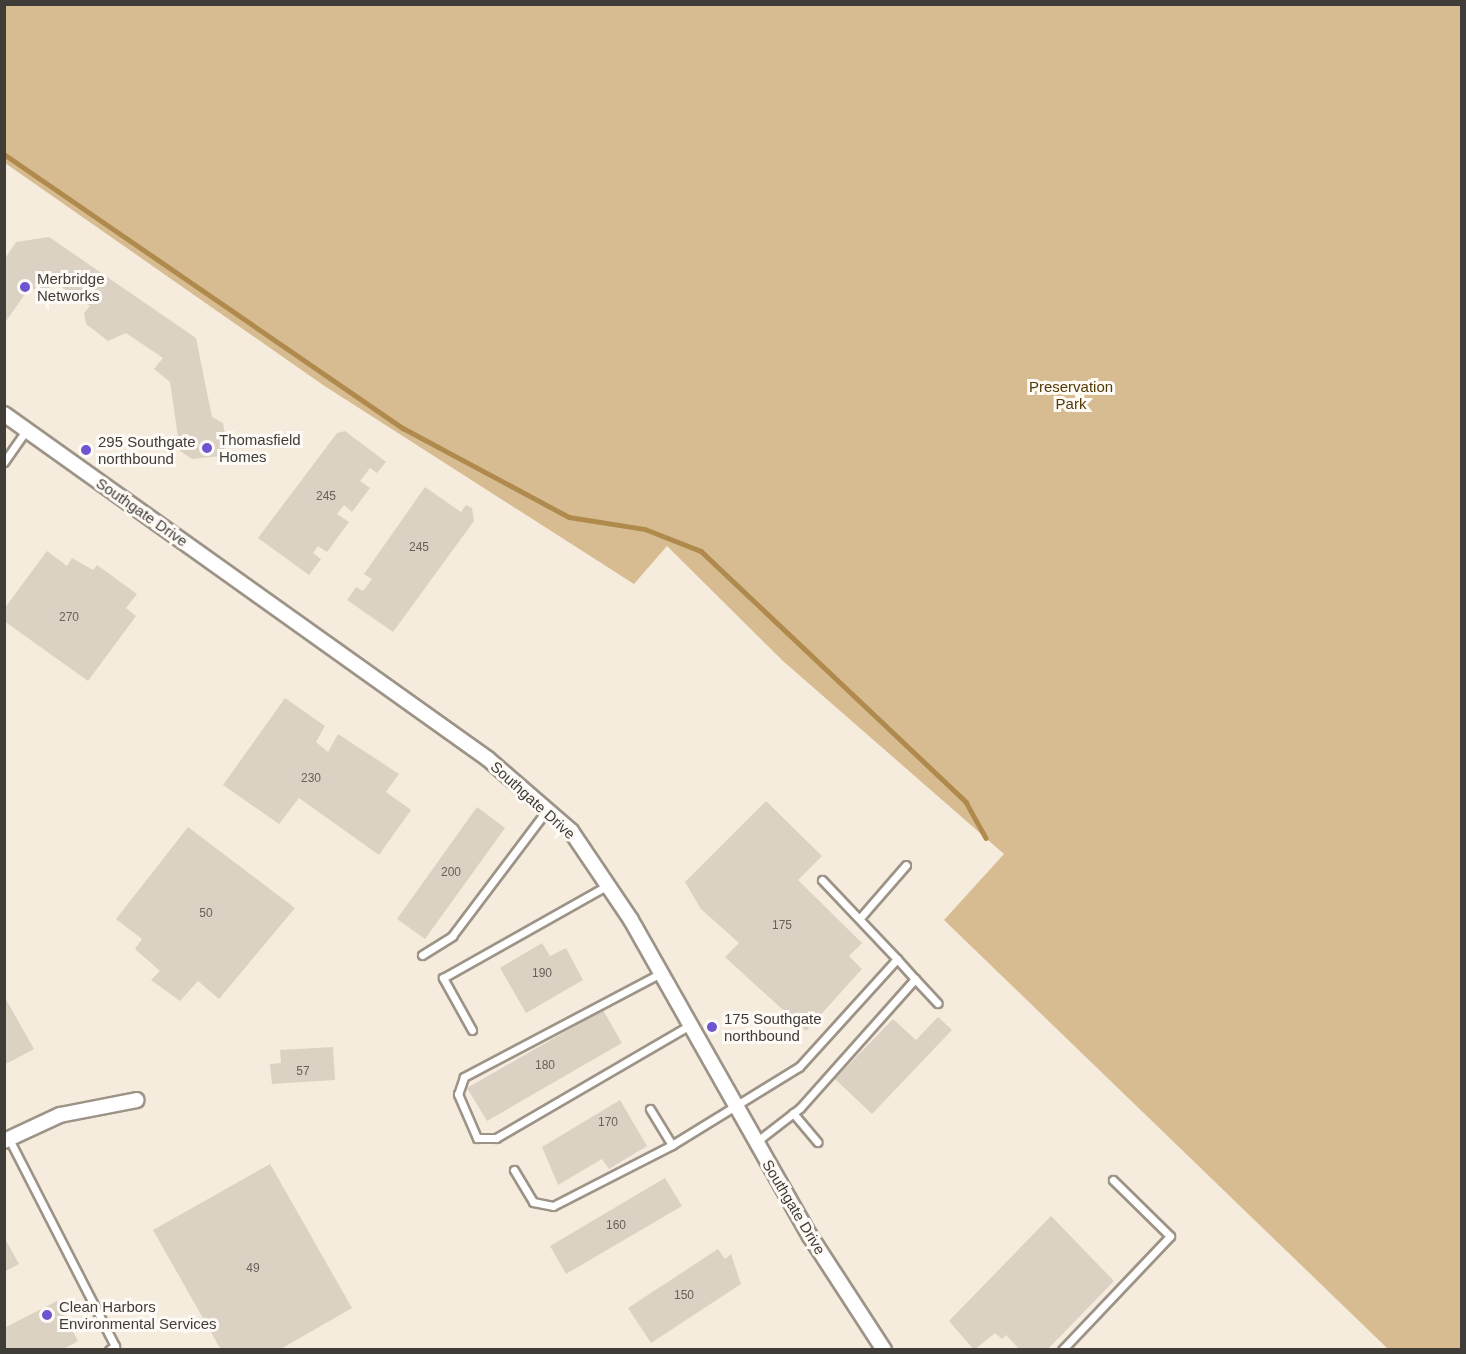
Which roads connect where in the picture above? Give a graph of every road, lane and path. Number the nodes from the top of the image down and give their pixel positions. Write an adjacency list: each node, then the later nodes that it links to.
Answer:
1 (4, 414): 2 (street, Southgate Drive)
2 (26, 430): 3 (lane); 4 (street, Southgate Drive)
3 (4, 462)
4 (547, 810): 7 (street, Southgate Drive); 9 (lane)
5 (906, 865): 8 (lane)
6 (822, 880): 8 (lane)
7 (608, 885): 11 (street, Southgate Drive); 15 (lane)
8 (860, 918): 10 (lane)
9 (422, 955)
10 (897, 959): 12 (lane); 17 (lane)
11 (661, 973): 14 (street, Southgate Drive); 14 (lane)
12 (915, 980): 13 (lane); 19 (lane)
13 (937, 1003)
14 (690, 1025): 17 (street, Southgate Drive)
15 (472, 1030)
16 (137, 1100): 20 (street)
17 (736, 1108): 21 (street, Southgate Drive); 23 (lane)
18 (650, 1109): 23 (lane)
19 (793, 1113): 21 (lane); 22 (lane)
20 (7, 1140): 26 (lane)
21 (756, 1142): 27 (street, Southgate Drive)
22 (817, 1142)
23 (672, 1145): 24 (lane)
24 (514, 1170)
25 (1113, 1180): 28 (lane)
26 (109, 1350)
27 (884, 1350)
28 (1062, 1350)

